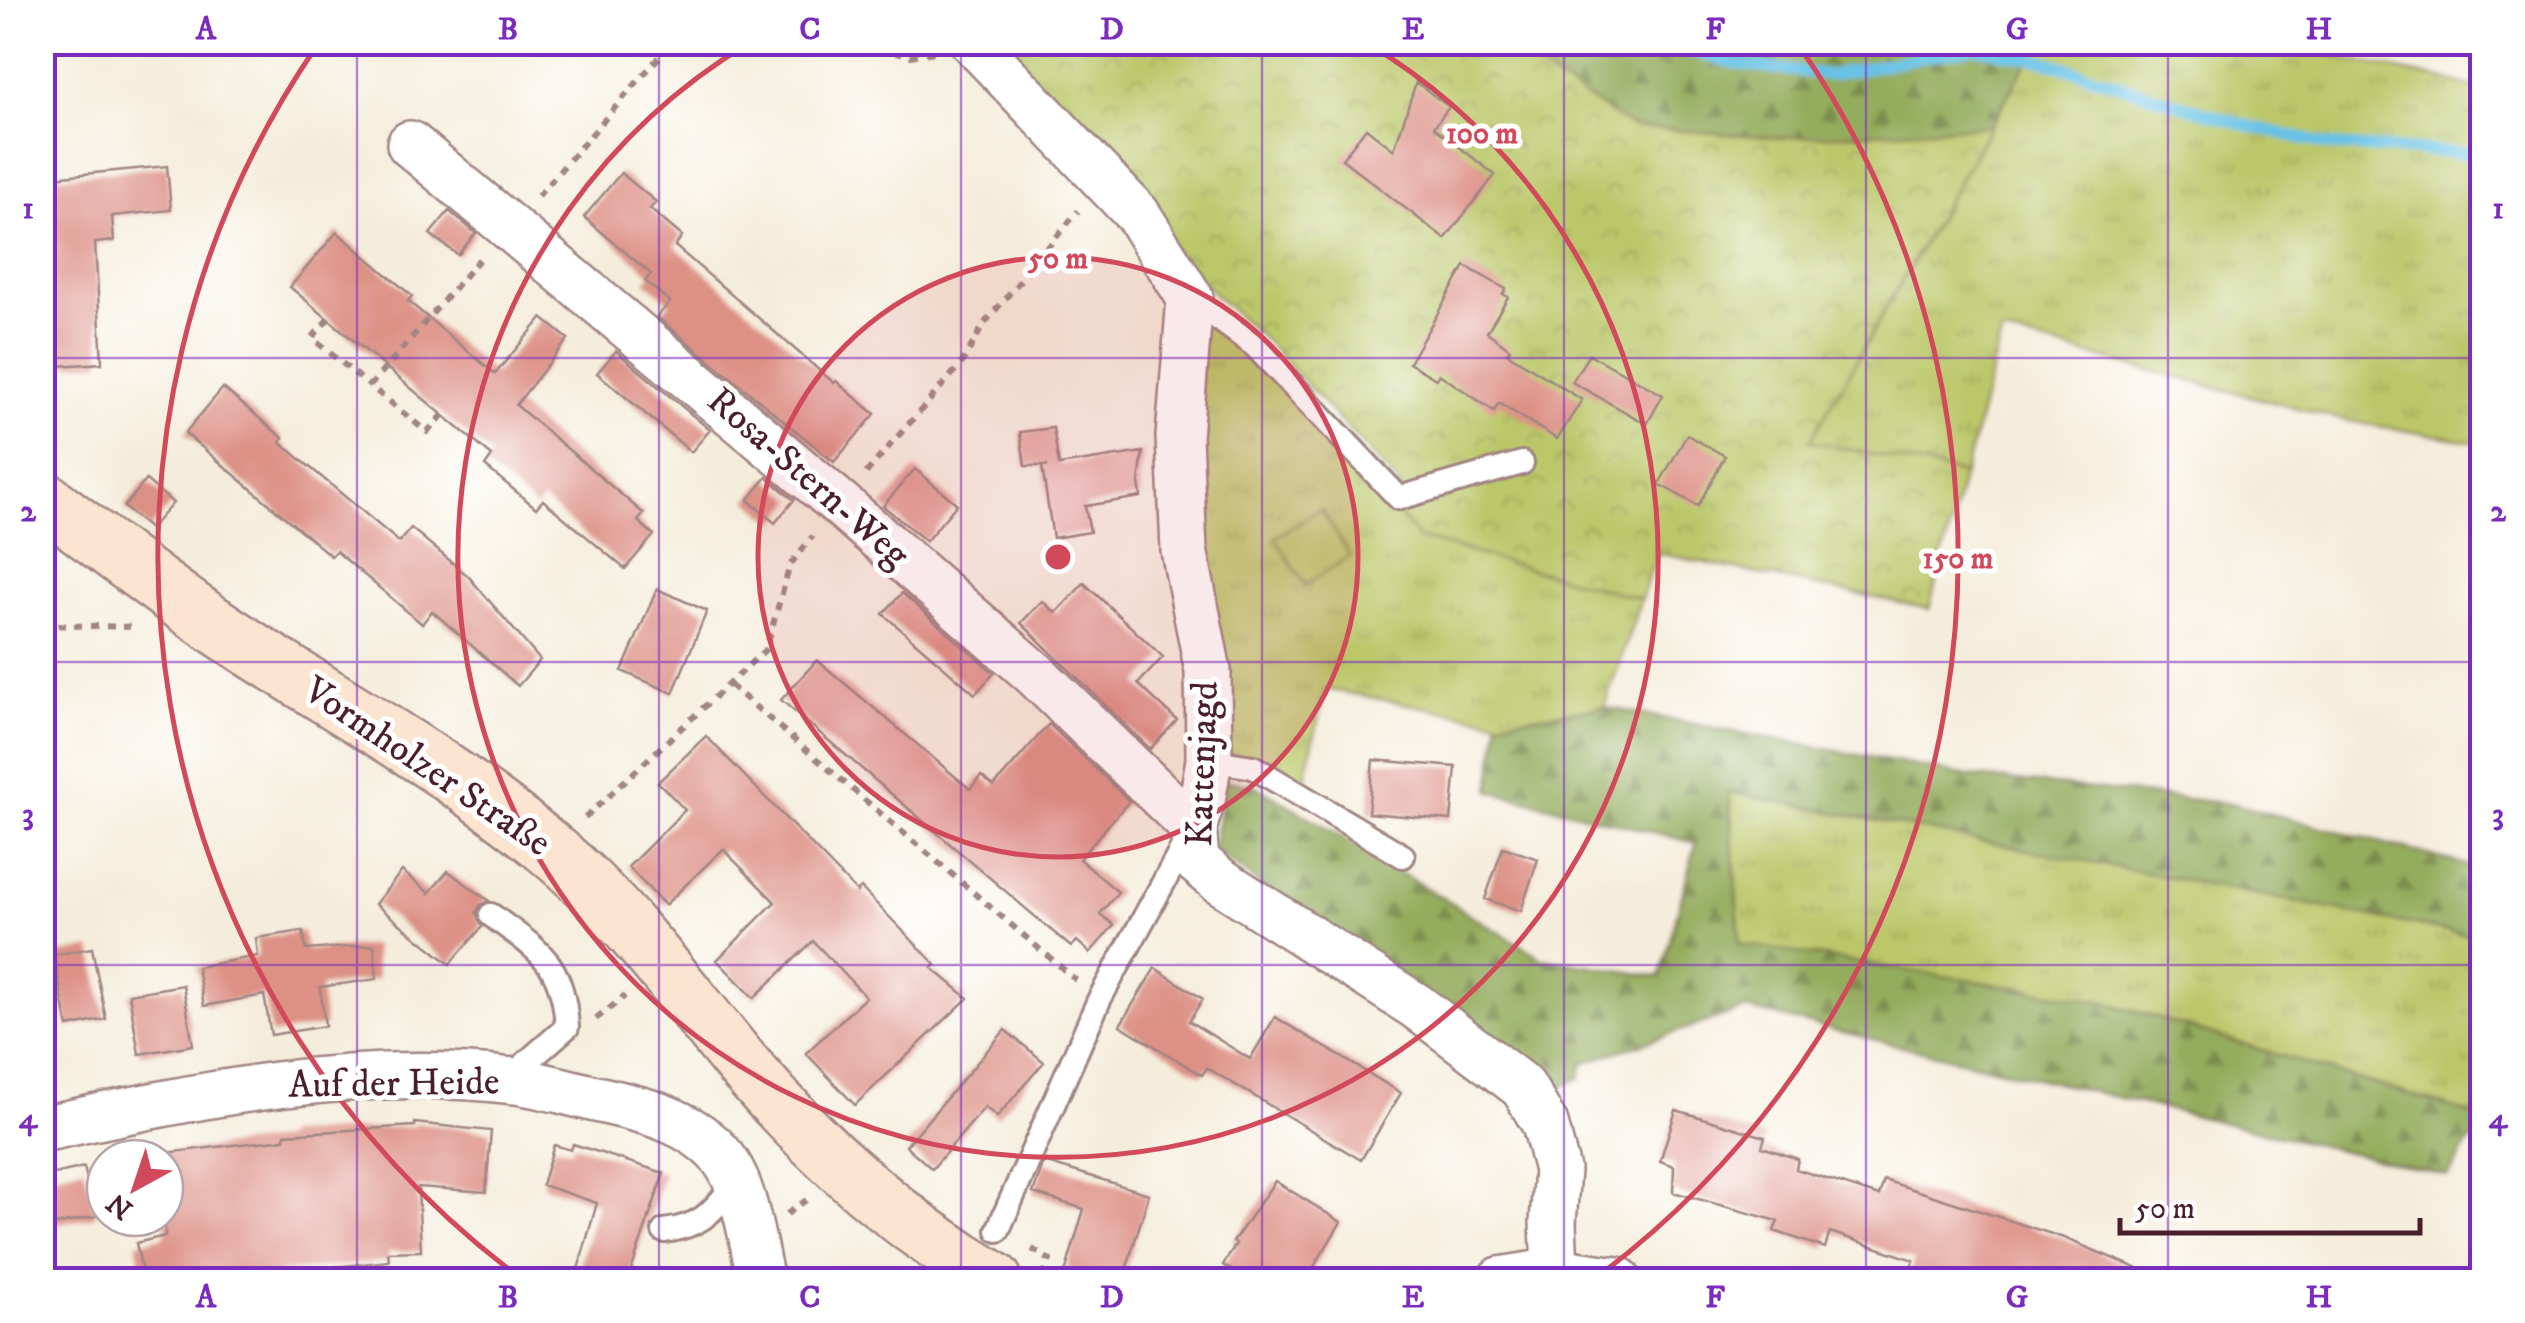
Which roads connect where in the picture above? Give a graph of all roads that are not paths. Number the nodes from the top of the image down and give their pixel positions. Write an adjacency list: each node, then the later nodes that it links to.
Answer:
1 (974, 44): 3 (street)
2 (410, 144): 7 (street, Rosa-Stern-Weg)
3 (1190, 298): 4 (lane); 6 (street, Kattenjagd)
4 (1522, 463)
5 (42, 498): 14 (main road, Vormholzer Straße)
6 (1209, 760): 7 (street, Kattenjagd); 8 (lane)
7 (1193, 827): 14 (lane); 16 (street, Kattenjagd)
8 (1403, 856)
9 (492, 915): 10 (lane)
10 (507, 1080): 11 (street, Auf der Heide); 12 (street, Auf der Heide)
11 (42, 1129)
12 (736, 1183): 13 (lane); 15 (street, Auf der Heide)
13 (664, 1231)
14 (996, 1256)
15 (756, 1260)
16 (1555, 1272): 17 (street); 18 (street)
17 (1500, 1280)
18 (1618, 1280)

